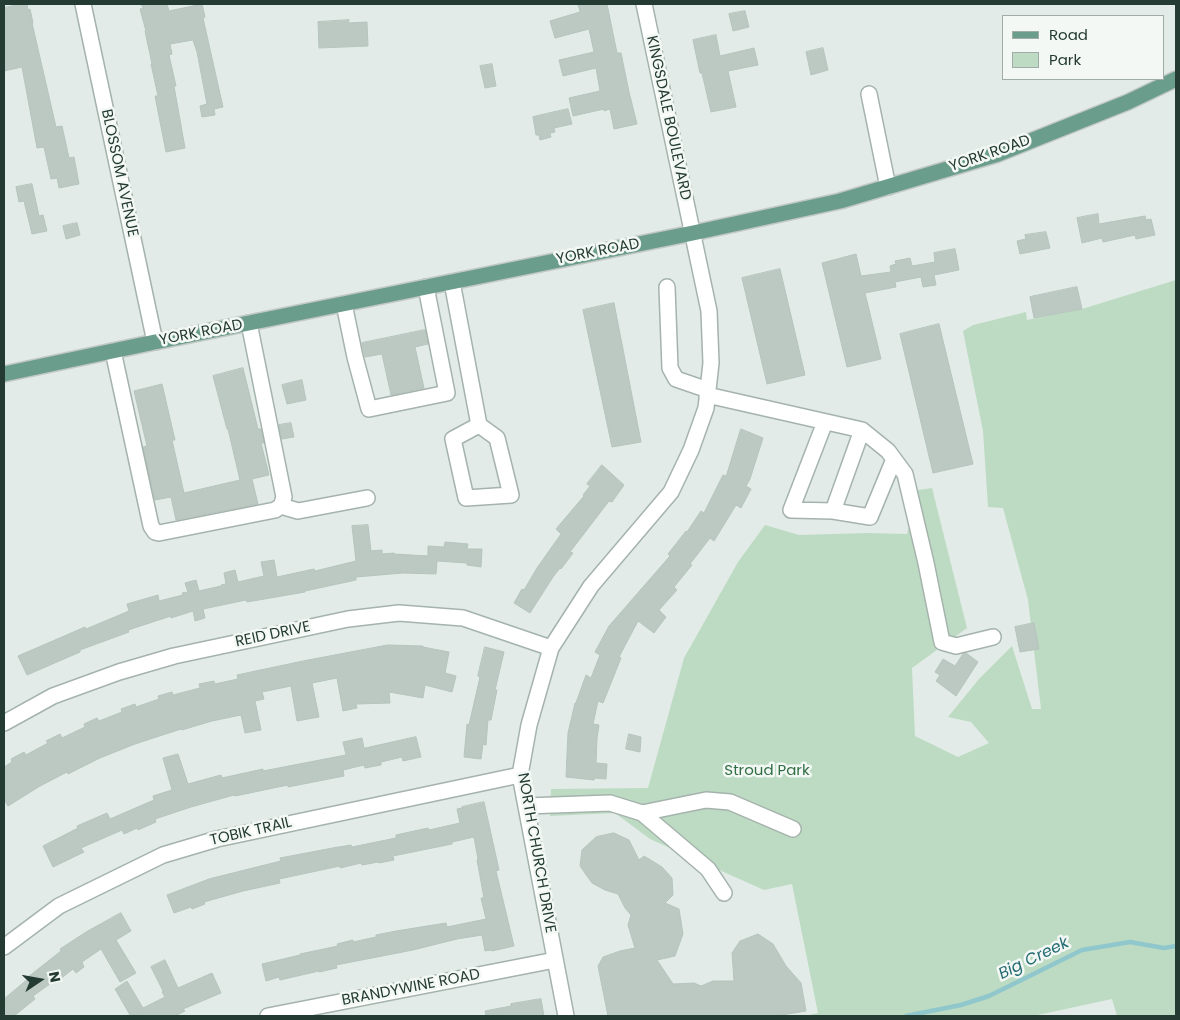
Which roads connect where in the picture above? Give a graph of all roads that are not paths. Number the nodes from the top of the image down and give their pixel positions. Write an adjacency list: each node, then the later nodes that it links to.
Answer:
1 (83, 4): 12 (street, BLOSSOM AVENUE)
2 (644, 4): 6 (street, KINGSDALE BOULEVARD)
3 (1176, 78): 5 (main road, YORK ROAD)
4 (869, 94): 5 (street)
5 (888, 187): 6 (main road, YORK ROAD)
6 (693, 233): 7 (main road, YORK ROAD); 15 (street, NORTH CHURCH DRIVE)
7 (452, 282): 9 (main road, YORK ROAD); 17 (street)
8 (667, 286): 15 (street)
9 (426, 287): 10 (main road, YORK ROAD); 10 (street)
10 (344, 304): 11 (main road, YORK ROAD)
11 (249, 323): 12 (main road, YORK ROAD); 21 (street)
12 (155, 342): 13 (main road, YORK ROAD)
13 (113, 351): 14 (main road, YORK ROAD); 21 (street)
14 (4, 374)
15 (708, 392): 16 (street); 24 (street, NORTH CHURCH DRIVE)
16 (825, 422): 18 (street); 22 (street)
17 (479, 425): 17 (street)
18 (862, 430): 19 (street); 22 (street)
19 (894, 459): 22 (street); 23 (street)
20 (367, 498): 21 (street)
21 (281, 506)
22 (833, 511)
23 (993, 637)
24 (551, 648): 25 (street, REID DRIVE); 26 (street, NORTH CHURCH DRIVE)
25 (4, 723)
26 (520, 775): 27 (street, NORTH CHURCH DRIVE); 31 (street, TOBIK TRAIL)
27 (526, 806): 28 (street); 32 (street, NORTH CHURCH DRIVE)
28 (642, 813): 29 (street); 30 (street)
29 (793, 829)
30 (724, 893)
31 (4, 947)
32 (555, 960): 33 (street, BRANDYWINE ROAD); 34 (street, NORTH CHURCH DRIVE)
33 (268, 1016)
34 (566, 1016)

